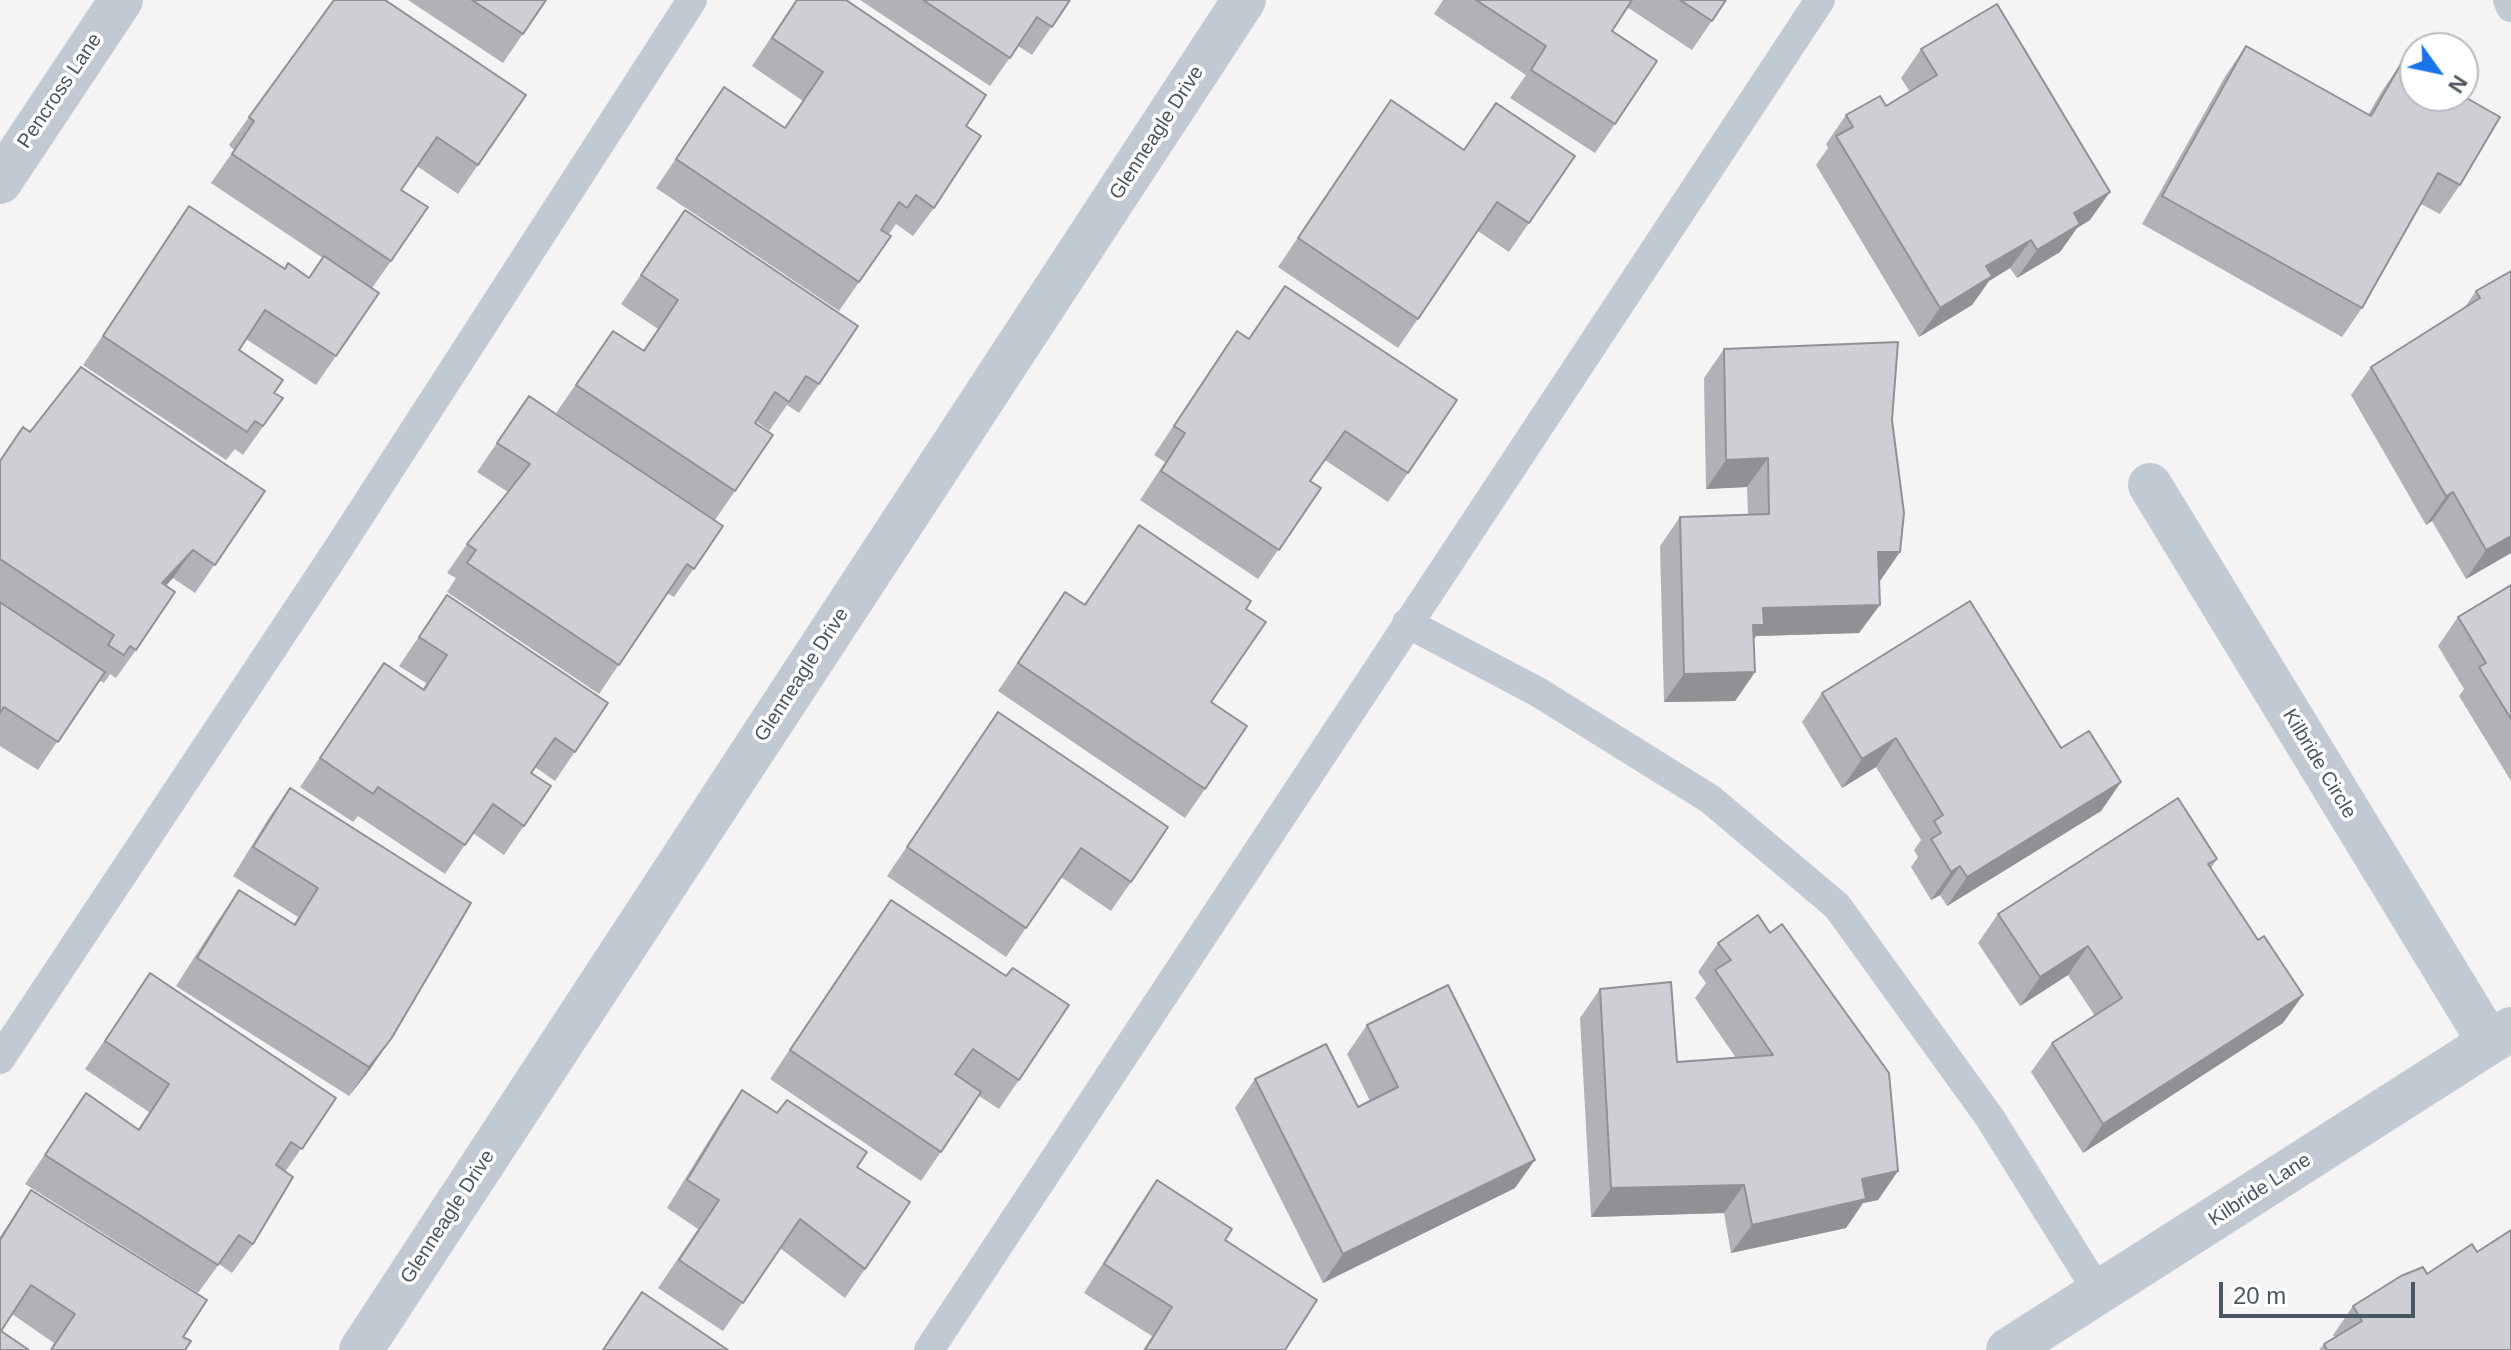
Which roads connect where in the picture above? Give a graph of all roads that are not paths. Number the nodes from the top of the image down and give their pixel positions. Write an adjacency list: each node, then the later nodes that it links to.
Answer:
1 (121, 0): 7 (street, Pencross Lane)
2 (692, 0): 11 (lane)
3 (1244, 0): 13 (street, Glenneagle Drive)
4 (1820, 0): 9 (lane)
5 (2508, 0): 6 (lane)
6 (2511, 7)
7 (0, 182)
8 (2150, 485): 10 (street, Kilbride Circle)
9 (1407, 623): 12 (lane); 14 (lane)
10 (2500, 1036): 12 (street, Kilbride Lane)
11 (0, 1059)
12 (2099, 1293): 15 (street, Kilbride Lane)
13 (361, 1350)
14 (929, 1350)
15 (2008, 1350)

